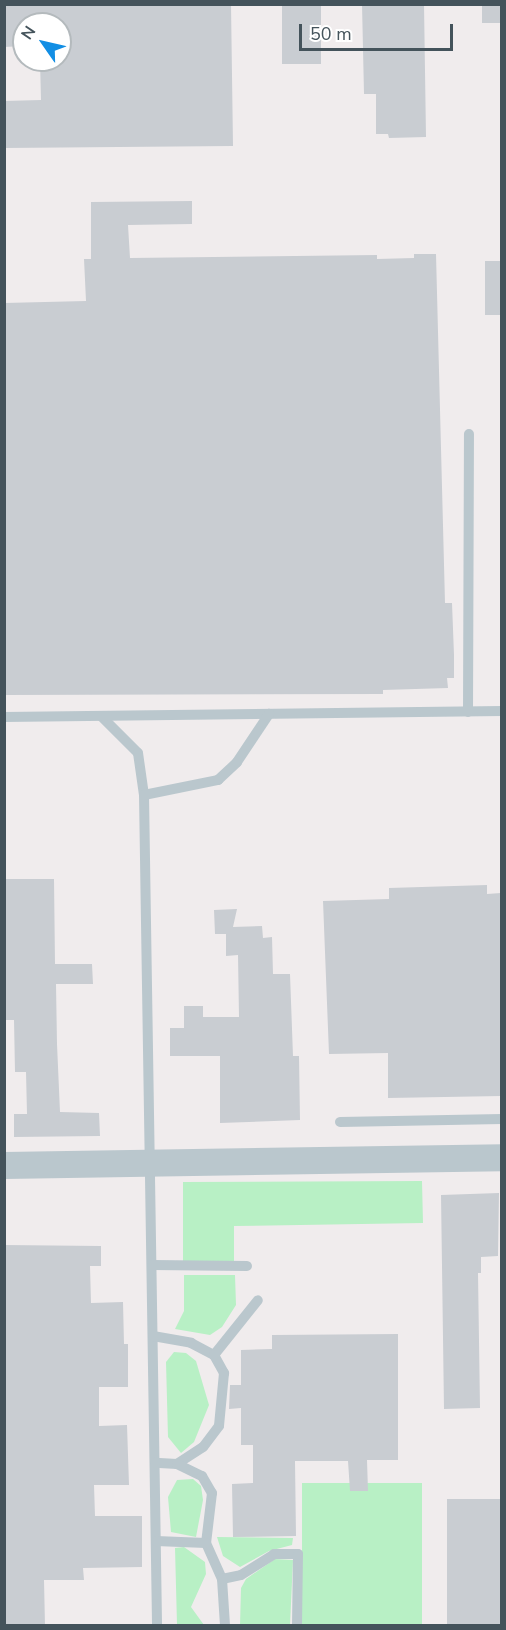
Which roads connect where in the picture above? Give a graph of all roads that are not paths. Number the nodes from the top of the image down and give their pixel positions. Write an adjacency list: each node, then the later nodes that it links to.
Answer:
1 (469, 434): 3 (lane)
2 (501, 711): 3 (lane)
3 (468, 712): 4 (lane)
4 (269, 714): 5 (lane); 7 (lane)
5 (101, 716): 6 (lane); 7 (lane)
6 (4, 717)
7 (144, 795): 11 (lane)
8 (501, 1119): 9 (lane)
9 (339, 1122)
10 (501, 1157): 11 (street)
11 (150, 1163): 12 (street); 13 (lane)
12 (4, 1165)
13 (152, 1265): 14 (lane); 16 (lane)
14 (247, 1266)
15 (258, 1300): 17 (lane)
16 (153, 1336): 17 (lane); 18 (lane)
17 (214, 1355): 19 (lane)
18 (155, 1463): 19 (lane); 20 (lane)
19 (177, 1464): 21 (lane)
20 (156, 1542): 21 (lane); 23 (lane)
21 (206, 1543): 22 (lane)
22 (222, 1579): 24 (lane); 25 (lane)
23 (157, 1626)
24 (225, 1626)
25 (297, 1626)

